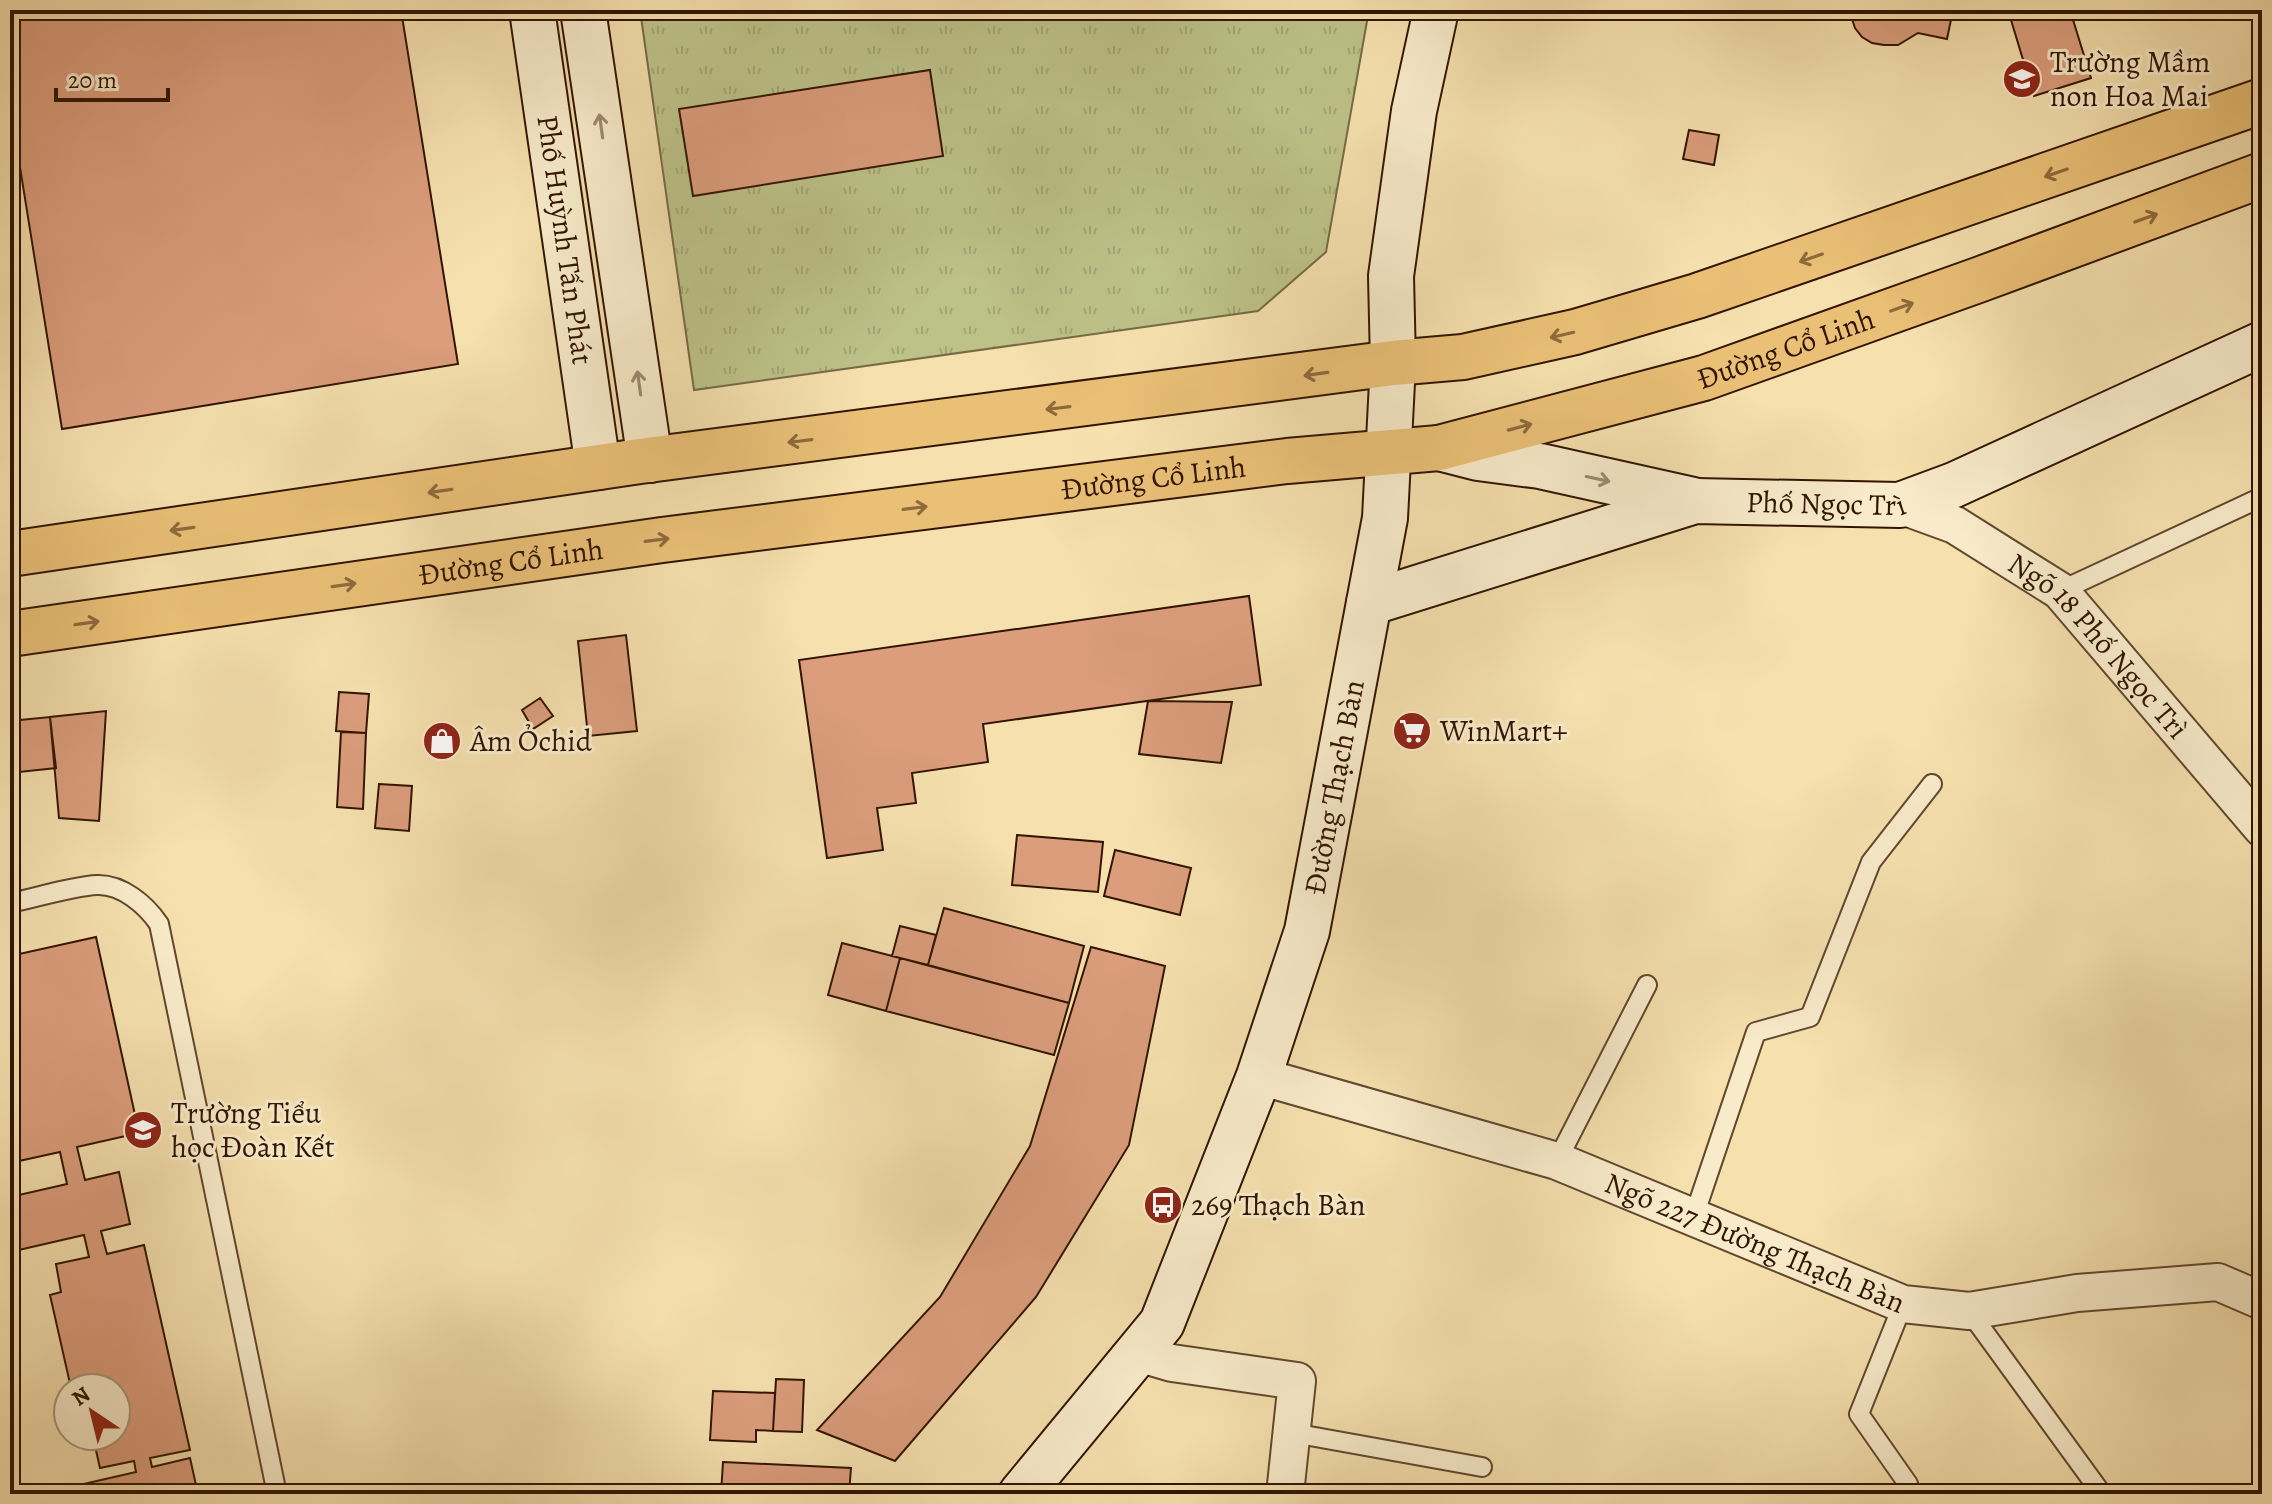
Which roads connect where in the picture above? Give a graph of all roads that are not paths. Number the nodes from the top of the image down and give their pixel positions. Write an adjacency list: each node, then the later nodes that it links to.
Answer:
1 (532, 10): 11 (street, Phố Huỳnh Tấn Phát)
2 (583, 10): 10 (street, Phố Huỳnh Tấn Phát, one-way to 2)
3 (1436, 10): 7 (street, Đường Thạch Bàn)
4 (2262, 101): 7 (main road, one-way to 7)
5 (2262, 175): 8 (main road, Đường Cổ Linh, one-way to 5)
6 (2262, 344): 14 (street, Phố Ngọc Trì)
7 (1393, 363): 9 (street, Đường Thạch Bàn); 10 (main road, one-way to 10)
8 (1439, 448): 9 (main road, Đường Cổ Linh); 13 (street, one-way to 13)
9 (1390, 454): 17 (street, Đường Thạch Bàn); 18 (main road, Đường Cổ Linh, one-way to 9)
10 (650, 460): 11 (main road)
11 (598, 467): 15 (main road, one-way to 15)
12 (2262, 497): 16 (lane)
13 (1695, 501): 14 (street, Phố Ngọc Trì); 17 (street, Phố Ngọc Trì)
14 (1900, 505): 16 (street, Ngõ 18 Phố Ngọc Trì)
15 (10, 554)
16 (2060, 591): 20 (street, Ngõ 18 Phố Ngọc Trì)
17 (1369, 603): 23 (street, Đường Thạch Bàn)
18 (10, 634)
19 (1932, 784): 25 (lane)
20 (2262, 828)
21 (10, 903): 32 (lane)
22 (1647, 985): 24 (lane)
23 (1259, 1076): 24 (street, Ngõ 227 Đường Thạch Bàn); 29 (street, Đường Thạch Bàn)
24 (1557, 1161): 25 (street, Ngõ 227 Đường Thạch Bàn)
25 (1694, 1216): 27 (street, Ngõ 227 Đường Thạch Bàn)
26 (2262, 1301): 28 (street, Ngõ 227 Đường Thạch Bàn)
27 (1903, 1304): 28 (street, Ngõ 227 Đường Thạch Bàn); 35 (lane)
28 (1969, 1311): 36 (lane)
29 (1138, 1353): 30 (street); 33 (street, Đường Thạch Bàn)
30 (1293, 1433): 31 (lane); 34 (street)
31 (1482, 1467)
32 (277, 1494)
33 (1021, 1494)
34 (1285, 1494)
35 (1901, 1494)
36 (2102, 1494)

